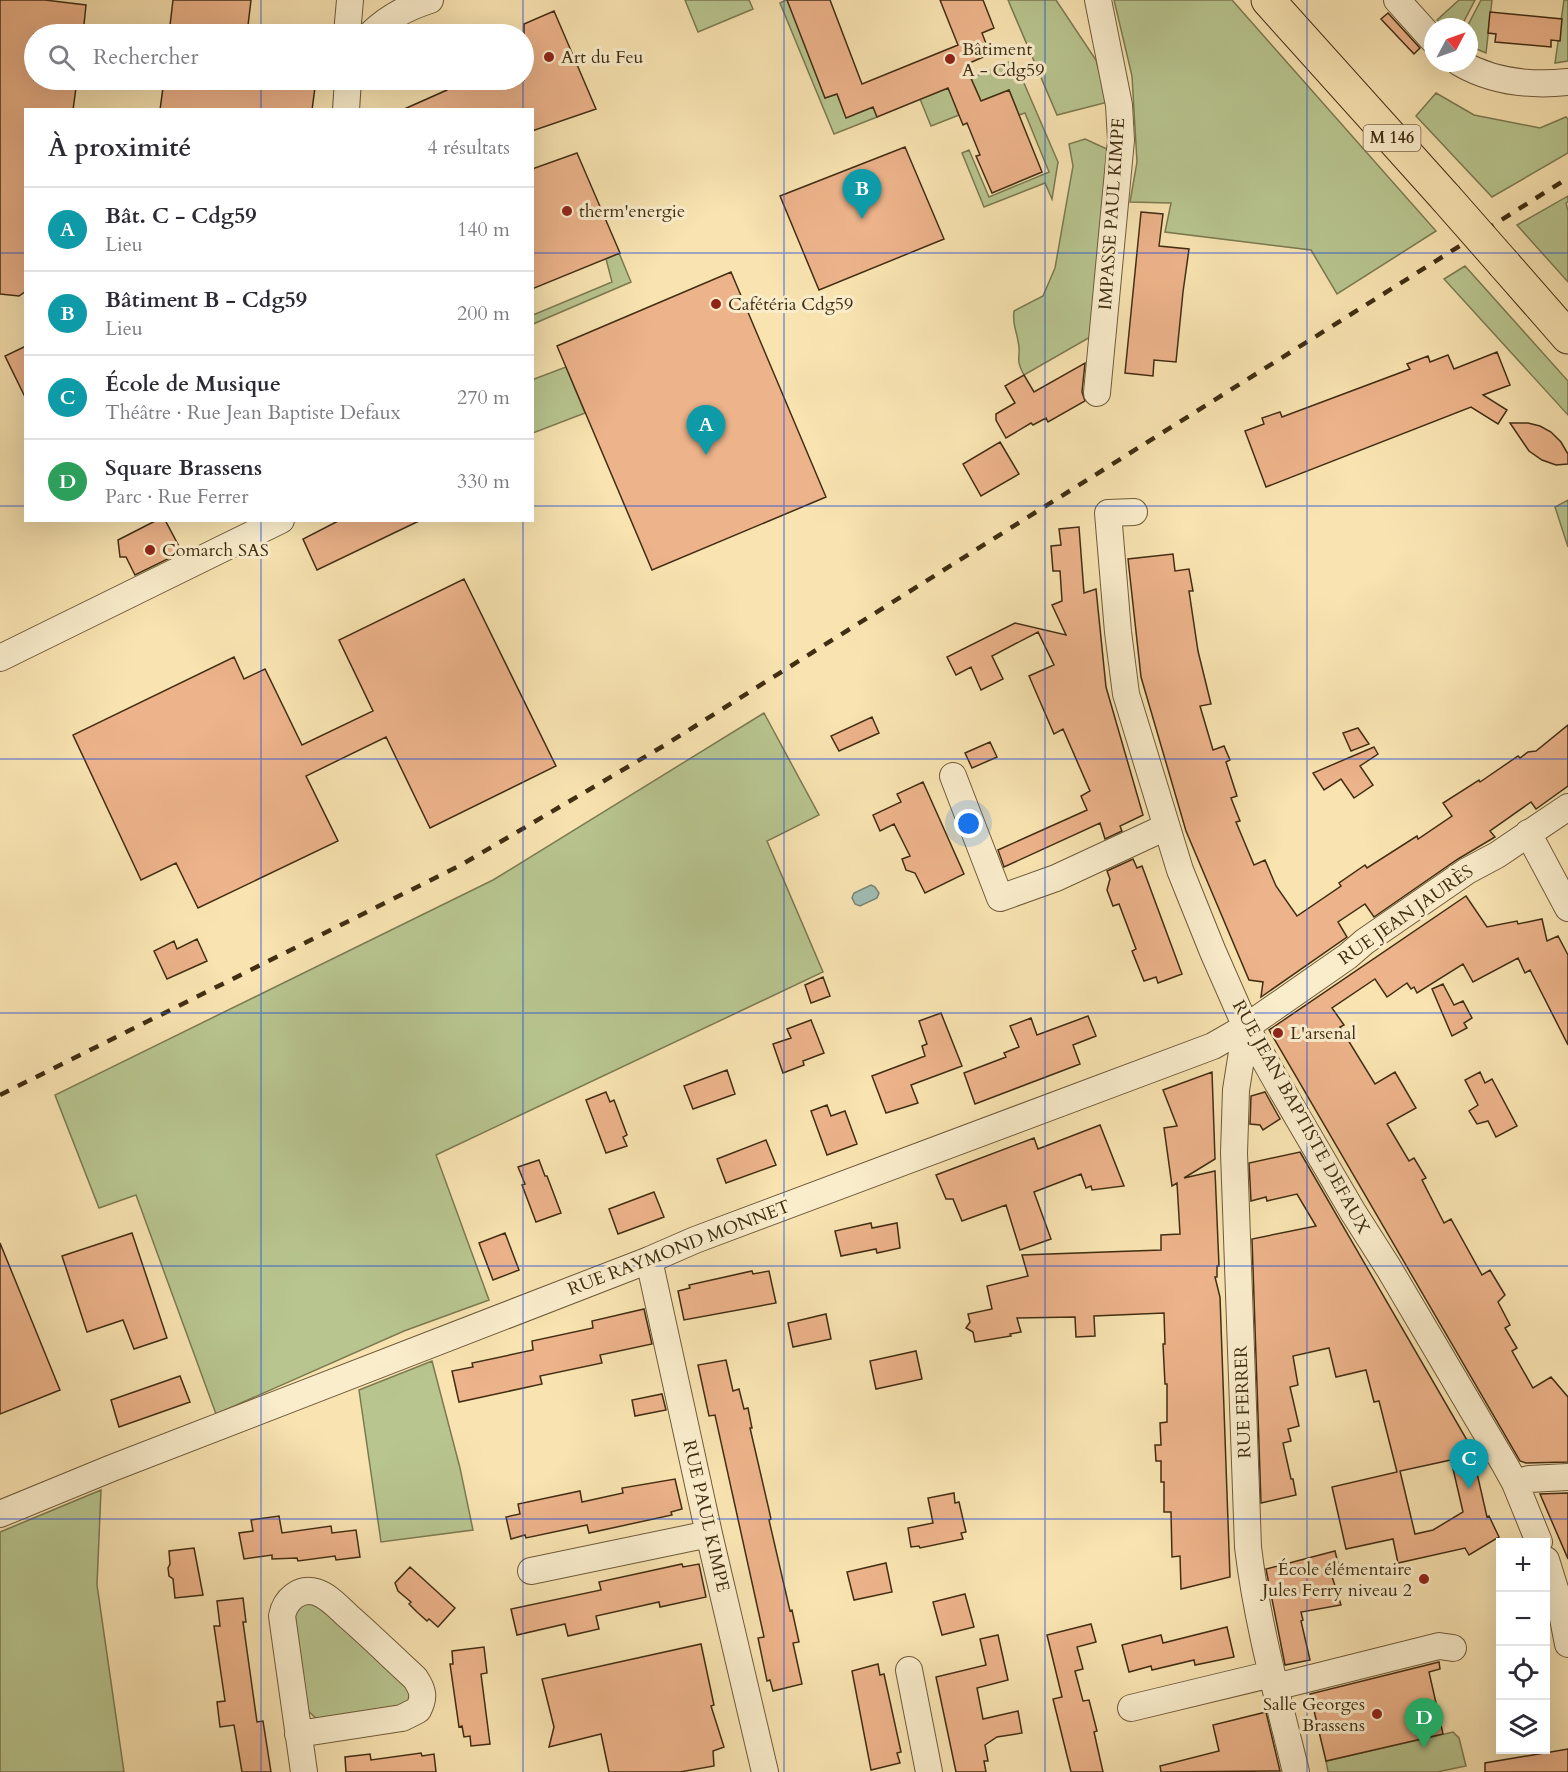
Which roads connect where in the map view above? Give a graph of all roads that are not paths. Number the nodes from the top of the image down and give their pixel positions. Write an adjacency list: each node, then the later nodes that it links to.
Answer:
1 (350, 0): 6 (street)
2 (430, 0): 7 (street)
3 (1098, 0): 14 (street, IMPASSE PAUL KIMPE)
4 (1268, 0): 13 (main road, M 146, bridge)
5 (1396, 0): 8 (street)
6 (348, 24)
7 (383, 24)
8 (1424, 30)
9 (1478, 72): 10 (street)
10 (1568, 82)
11 (346, 90): 12 (street)
12 (346, 108)
13 (1568, 336)
14 (1097, 393)
15 (1134, 512): 20 (street, RUE JEAN BAPTISTE DEFAUX)
16 (277, 522): 17 (street)
17 (0, 658)
18 (953, 776): 20 (street)
19 (1568, 807): 21 (street, RUE JEAN JAURÈS)
20 (1166, 827): 23 (street, RUE JEAN BAPTISTE DEFAUX)
21 (1528, 833): 22 (street); 23 (street, RUE JEAN JAURÈS)
22 (1568, 908)
23 (1246, 1027): 24 (street, RUE RAYMOND MONNET); 26 (street, RUE JEAN BAPTISTE DEFAUX); 35 (street, RUE FERRER)
24 (649, 1260): 27 (street, RUE RAYMOND MONNET); 28 (street, RUE PAUL KIMPE)
25 (1568, 1477): 26 (street)
26 (1515, 1483): 29 (street, RUE JEAN BAPTISTE DEFAUX)
27 (0, 1514)
28 (709, 1534): 30 (street); 39 (street, RUE PAUL KIMPE)
29 (1537, 1538)
30 (531, 1571)
31 (1550, 1575): 32 (street)
32 (1568, 1644)
33 (1453, 1648): 35 (street)
34 (909, 1670): 40 (street)
35 (1274, 1681): 36 (street); 41 (street, RUE FERRER)
36 (1131, 1708)
37 (298, 1734): 37 (street); 38 (street)
38 (304, 1772)
39 (765, 1772)
40 (929, 1772)
41 (1296, 1772)

